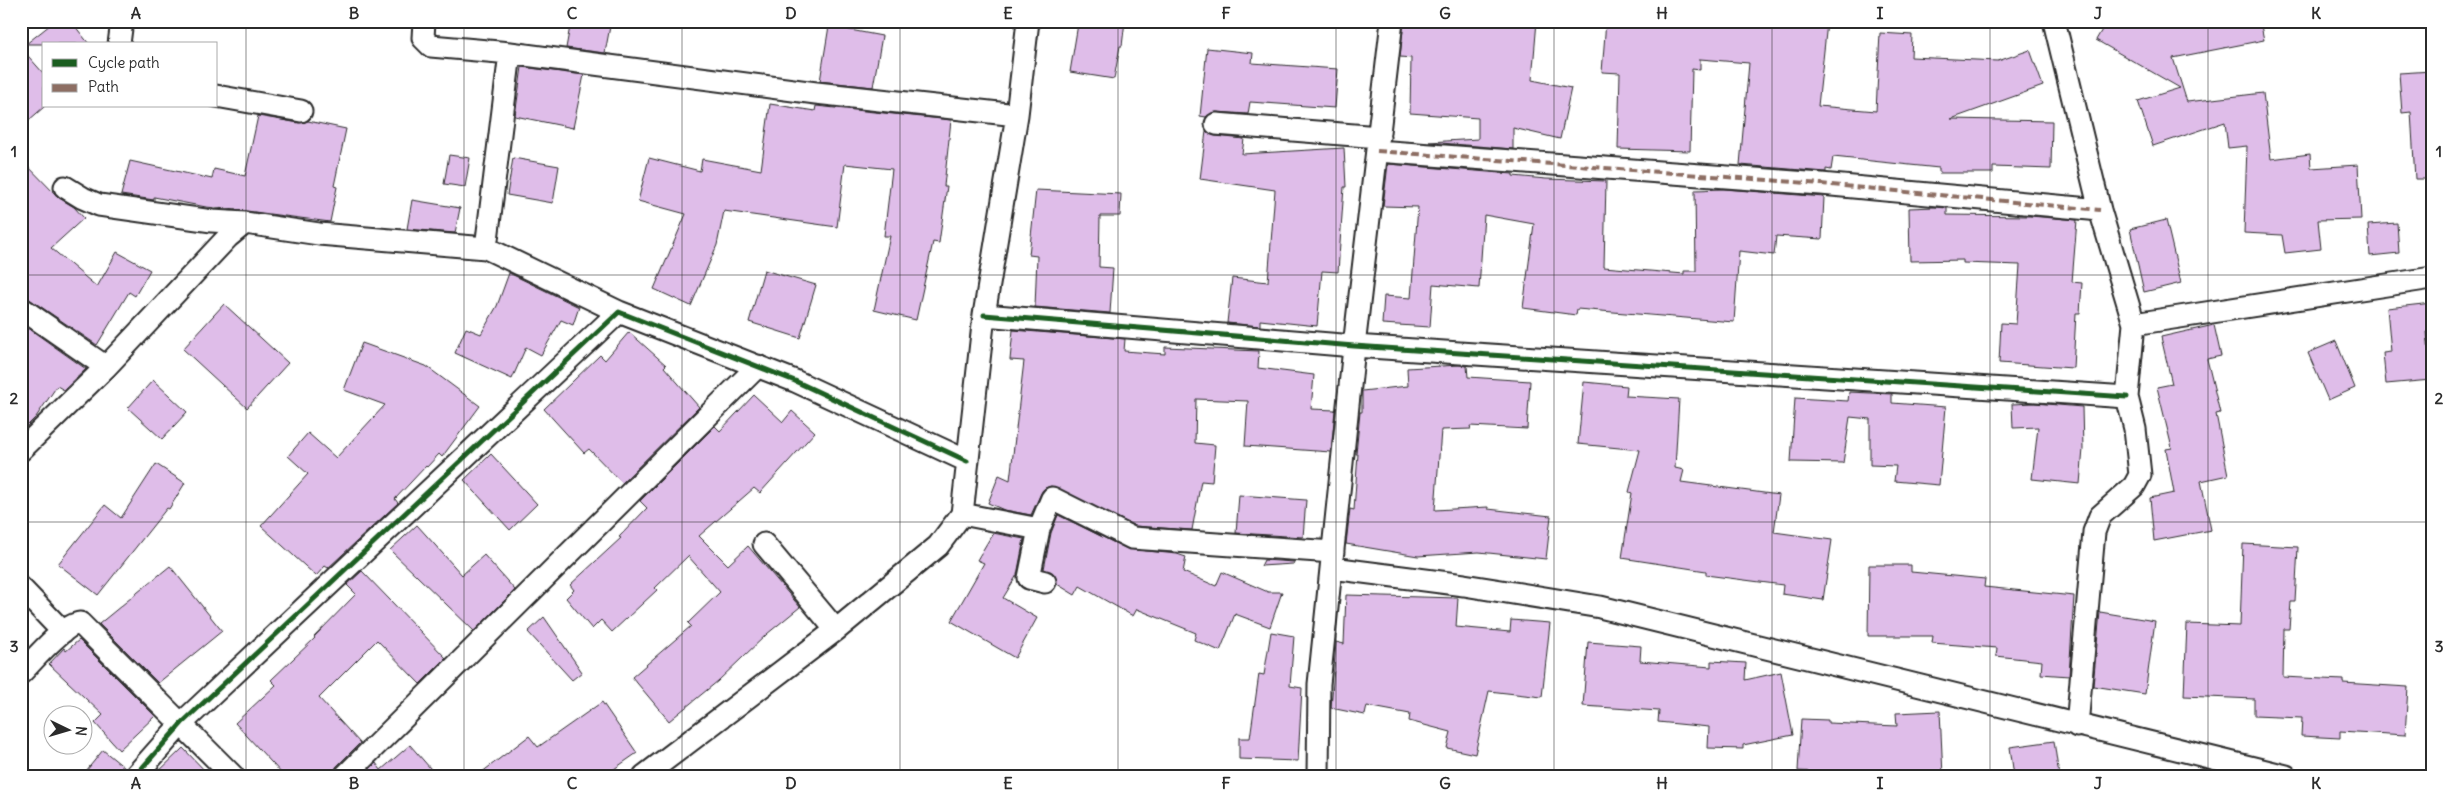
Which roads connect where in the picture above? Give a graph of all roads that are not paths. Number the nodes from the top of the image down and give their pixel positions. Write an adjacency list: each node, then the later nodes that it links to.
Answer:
1 (122, 21): 6 (street)
2 (424, 21): 7 (street)
3 (1028, 21): 10 (street)
4 (1392, 21): 12 (street)
5 (2054, 21): 14 (street)
6 (119, 42)
7 (510, 53): 10 (street); 16 (street)
8 (218, 96): 9 (street)
9 (302, 111)
10 (1017, 116): 20 (street)
11 (1216, 124): 12 (street)
12 (1378, 144): 14 (street); 22 (street)
13 (65, 187): 15 (street)
14 (2100, 210): 21 (street)
15 (245, 223): 16 (street); 24 (street)
16 (486, 248): 19 (street)
17 (2432, 278): 21 (street)
18 (21, 308): 24 (street)
19 (619, 312): 23 (street); 37 (street)
20 (984, 315): 22 (street); 27 (street)
21 (2134, 324): 25 (street)
22 (1354, 346): 25 (street); 31 (street)
23 (758, 366): 27 (street); 42 (street)
24 (106, 367): 26 (street)
25 (2127, 397): 38 (street)
26 (21, 450)
27 (967, 461): 28 (street)
28 (962, 514): 29 (street); 34 (street)
29 (1039, 529): 31 (street); 32 (street)
30 (764, 544): 34 (street)
31 (1332, 560): 38 (street); 44 (street)
32 (1046, 582)
33 (21, 588): 35 (street)
34 (836, 630): 43 (street)
35 (63, 632): 36 (street); 37 (street)
36 (21, 673)
37 (182, 723): 40 (street); 41 (street)
38 (2077, 726): 39 (street)
39 (2227, 769): 45 (street)
40 (135, 776)
41 (233, 776)
42 (345, 776)
43 (644, 776)
44 (1318, 776)
45 (2286, 776)

